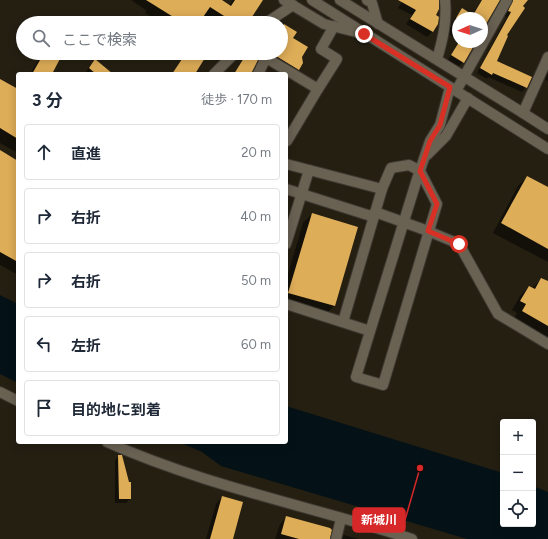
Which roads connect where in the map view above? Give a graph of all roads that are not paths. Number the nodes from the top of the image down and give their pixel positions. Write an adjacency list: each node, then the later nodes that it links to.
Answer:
1 (284, 0): 7 (street)
2 (312, 0): 11 (street)
3 (340, 0): 9 (street)
4 (367, 0): 9 (street)
5 (445, 0): 13 (street)
6 (507, 0): 19 (street)
7 (293, 5): 8 (street); 10 (street)
8 (276, 16)
9 (378, 24): 13 (street)
10 (334, 26): 11 (street); 20 (street)
11 (364, 34): 21 (street)
12 (548, 57): 23 (street)
13 (437, 59): 19 (street)
14 (228, 60): 17 (street)
15 (261, 60): 18 (street)
16 (269, 60): 20 (street)
17 (216, 72)
18 (258, 72)
19 (464, 76): 21 (street); 23 (street)
20 (318, 89): 25 (street)
21 (453, 89): 22 (street); 27 (street)
22 (468, 98): 26 (street); 27 (street)
23 (523, 112): 24 (street)
24 (548, 129)
25 (288, 139)
26 (548, 149)
27 (426, 156): 30 (street)
28 (288, 165): 29 (street)
29 (309, 170): 31 (street); 33 (street)
30 (420, 171): 31 (street); 35 (street); 36 (street)
31 (382, 189): 34 (street)
32 (288, 190): 33 (street)
33 (301, 194): 34 (street); 37 (street)
34 (374, 215): 35 (street); 39 (street)
35 (403, 222): 36 (street); 40 (street)
36 (428, 231): 40 (street); 41 (street)
37 (288, 237)
38 (288, 305): 39 (street)
39 (343, 322): 40 (street)
40 (370, 331)
41 (548, 344)
42 (0, 392): 43 (street)
43 (16, 400)
44 (112, 444): 45 (street)
45 (341, 519): 46 (street); 47 (street)
46 (336, 539)
47 (412, 539)

